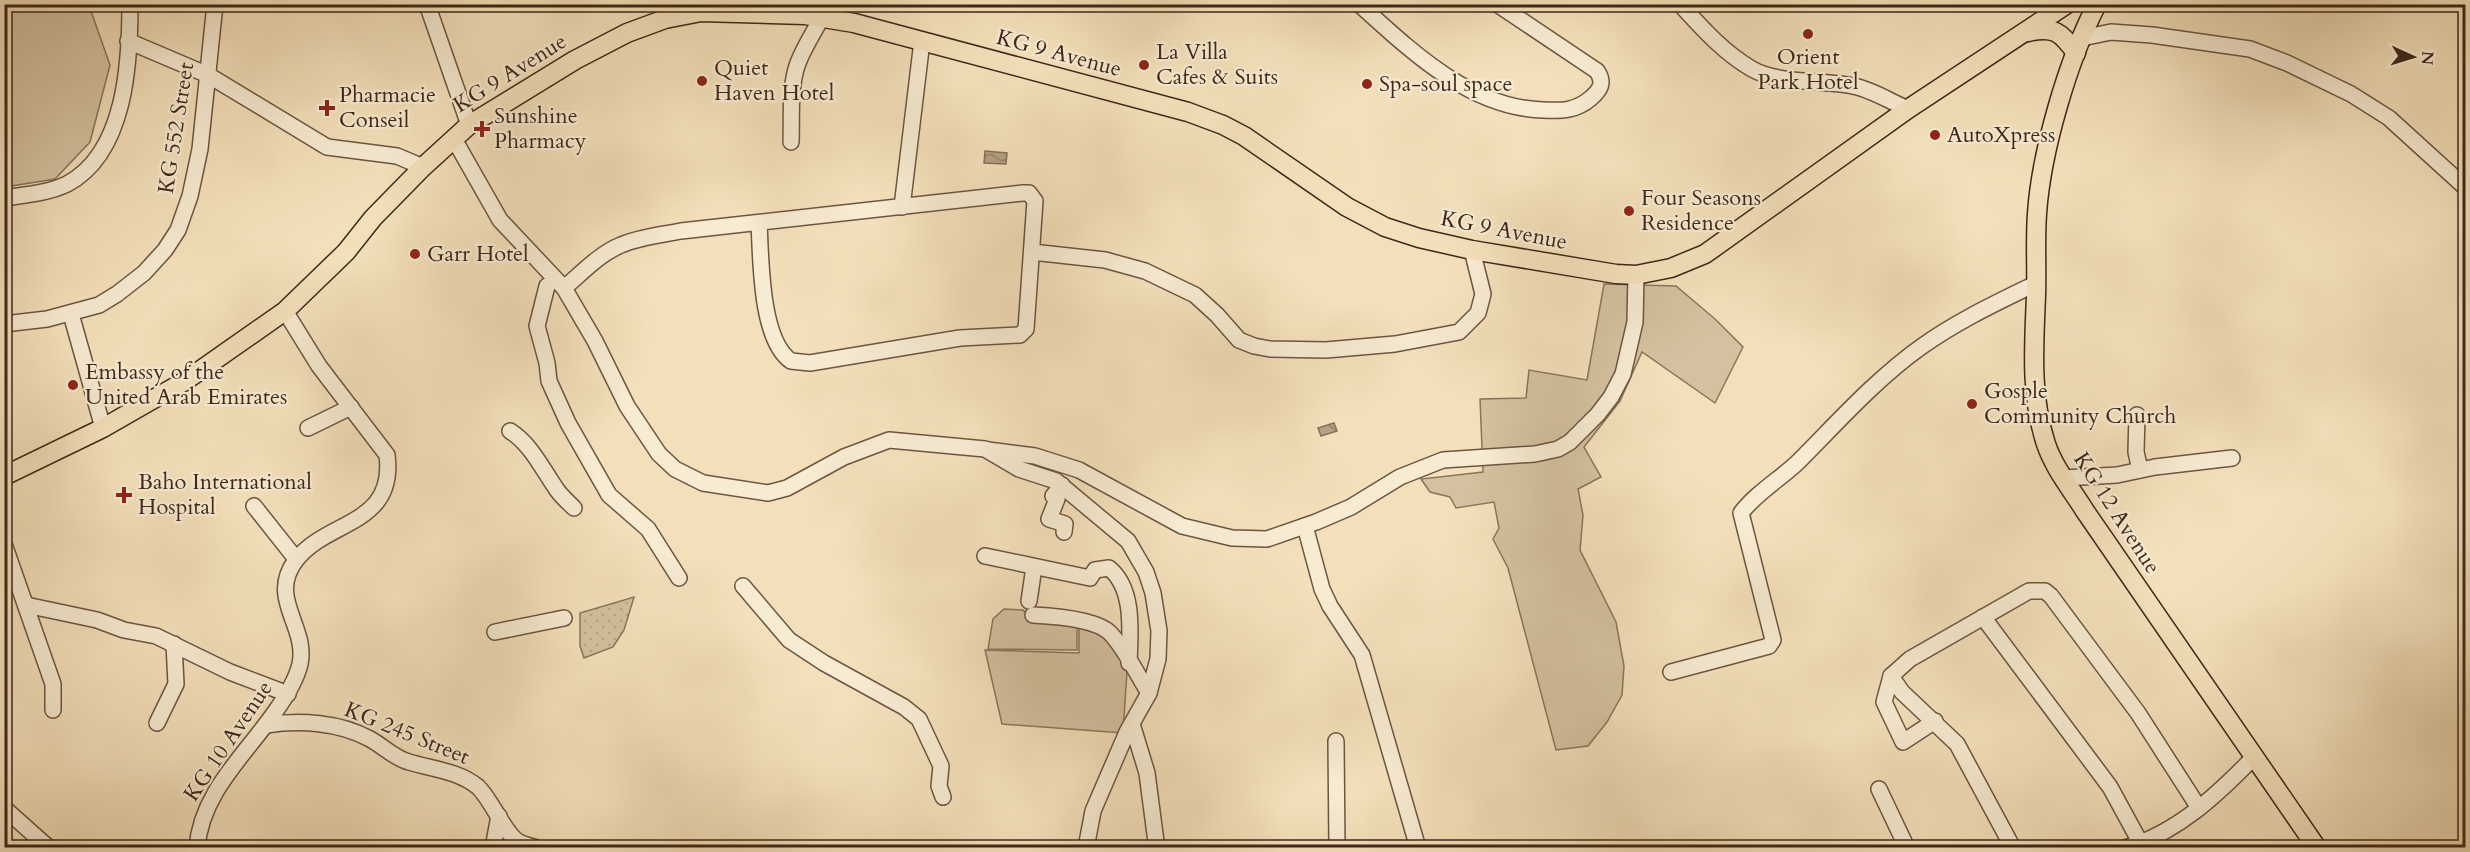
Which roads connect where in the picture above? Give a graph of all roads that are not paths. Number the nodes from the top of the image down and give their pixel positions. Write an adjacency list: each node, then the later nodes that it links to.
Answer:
1 (130, 4): 12 (street)
2 (215, 4): 15 (street, KG 552 Street)
3 (427, 4): 17 (street)
4 (1359, 4): 5 (street)
5 (1497, 4)
6 (1680, 4): 16 (street)
7 (2067, 4): 11 (main road, KG 9 Avenue)
8 (701, 8): 10 (main road, KG 9 Avenue); 17 (main road, KG 9 Avenue)
9 (2090, 9): 14 (main road, KG 12 Avenue)
10 (822, 17): 13 (main road, KG 9 Avenue); 19 (street)
11 (2023, 33): 14 (main road); 16 (main road, KG 9 Avenue)
12 (128, 41): 15 (street); 22 (street)
13 (922, 41): 23 (street); 25 (main road, KG 9 Avenue)
14 (2079, 46): 21 (street); 28 (main road, KG 12 Avenue)
15 (208, 75): 20 (street); 32 (street, KG 552 Street)
16 (1908, 110): 27 (main road, KG 9 Avenue)
17 (468, 125): 18 (main road, KG 9 Avenue)
18 (453, 139): 20 (main road, KG 9 Avenue); 30 (street)
19 (791, 142)
20 (423, 167): 31 (main road, KG 9 Avenue)
21 (2466, 188)
22 (4, 198)
23 (902, 207): 24 (street); 26 (street)
24 (759, 223): 26 (street); 30 (street)
25 (1472, 250): 26 (street); 27 (main road, KG 9 Avenue)
26 (1032, 252)
27 (1636, 275): 47 (street)
28 (2037, 283): 43 (main road, KG 12 Avenue); 61 (street)
29 (547, 286): 53 (street)
30 (564, 288): 39 (street)
31 (285, 311): 34 (street, KG 10 Avenue); 36 (main road, KG 9 Avenue)
32 (71, 314): 33 (street, KG 552 Street); 36 (street)
33 (4, 324)
34 (351, 407): 37 (street); 51 (street, KG 10 Avenue)
35 (2137, 415): 41 (street)
36 (103, 428): 42 (main road, KG 9 Avenue)
37 (309, 428)
38 (510, 431): 46 (street)
39 (985, 449): 44 (street); 47 (street)
40 (2232, 458): 41 (street)
41 (2140, 470): 43 (street)
42 (4, 476)
43 (2064, 478): 71 (main road, KG 12 Avenue)
44 (1062, 485): 48 (street); 63 (street)
45 (254, 506): 51 (street)
46 (574, 508)
47 (1305, 526): 85 (street)
48 (1064, 532)
49 (4, 544): 55 (street)
50 (986, 556): 52 (street)
51 (296, 560): 64 (street, KG 10 Avenue)
52 (1034, 567): 60 (street); 60 (street)
53 (679, 578)
54 (742, 586): 73 (street)
55 (26, 605): 59 (street); 65 (street)
56 (1983, 617): 62 (street); 75 (street); 77 (street)
57 (564, 618): 58 (street)
58 (495, 632)
59 (174, 644): 64 (street); 67 (street)
60 (1129, 663): 63 (street)
61 (1671, 672)
62 (1891, 676): 66 (street); 66 (street)
63 (1149, 693): 68 (street)
64 (288, 694): 69 (street, KG 10 Avenue)
65 (53, 710)
66 (1935, 722): 87 (street)
67 (157, 723)
68 (1132, 724): 82 (street); 83 (street)
69 (266, 725): 76 (street, KG 245 Street); 79 (street, KG 10 Avenue)
70 (1336, 741): 84 (street)
71 (2254, 757): 75 (street); 88 (main road, KG 12 Avenue)
72 (1879, 789): 86 (street)
73 (943, 797)
74 (4, 808): 78 (street)
75 (2199, 808): 77 (street)
76 (499, 816): 80 (street); 81 (street, KG 245 Street)
77 (2132, 845)
78 (49, 848)
79 (197, 848)
80 (493, 848)
81 (537, 848)
82 (1086, 848)
83 (1159, 848)
84 (1337, 848)
85 (1418, 848)
86 (1907, 848)
87 (2013, 848)
88 (2317, 848)

